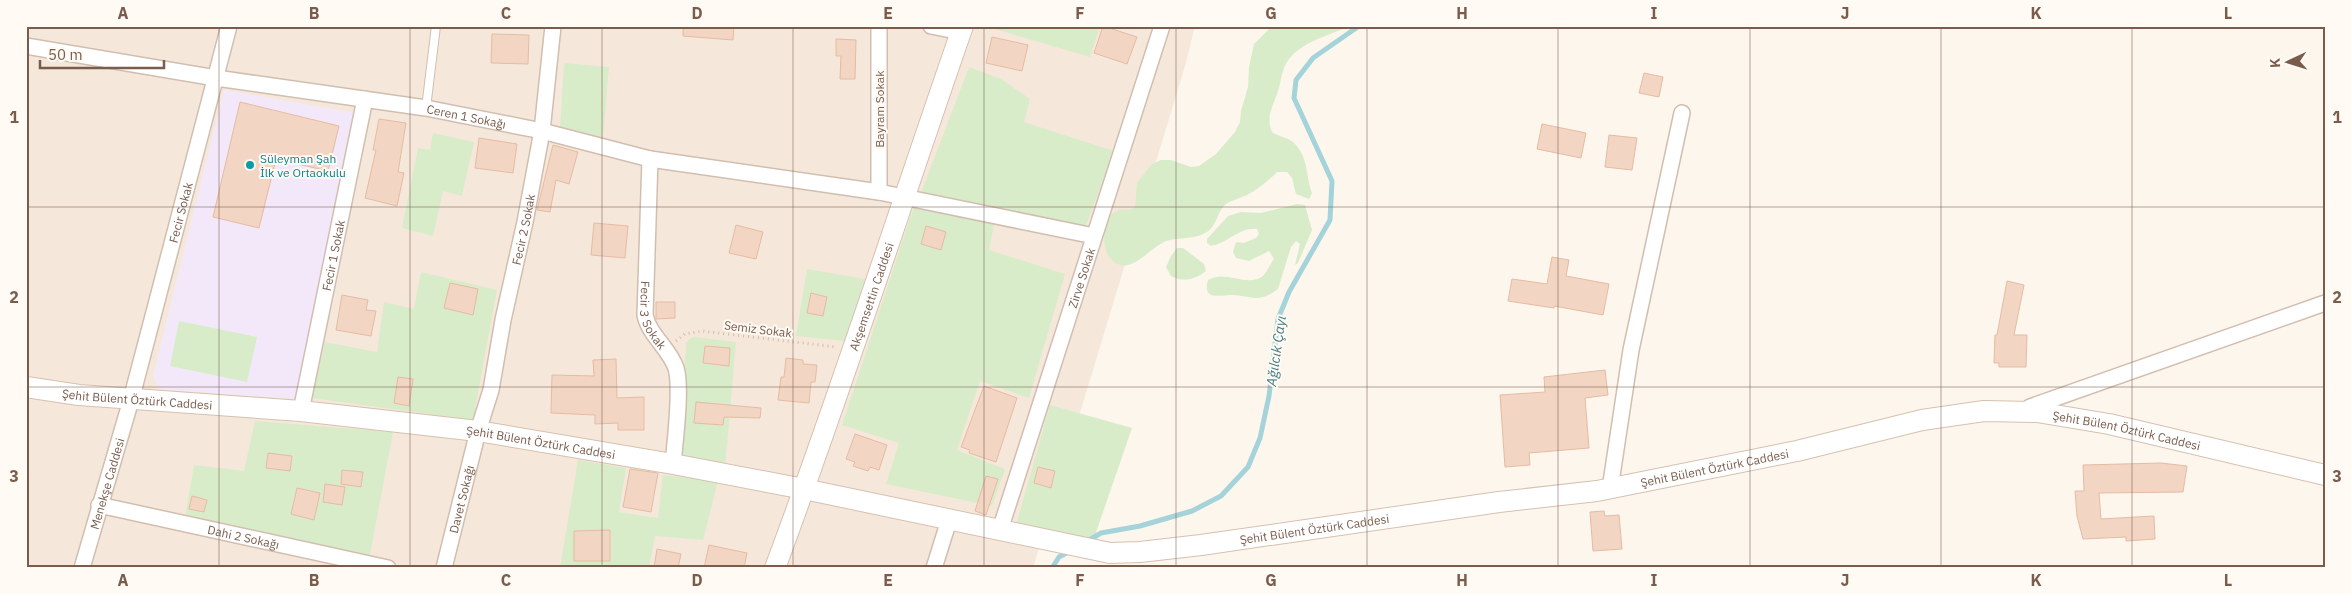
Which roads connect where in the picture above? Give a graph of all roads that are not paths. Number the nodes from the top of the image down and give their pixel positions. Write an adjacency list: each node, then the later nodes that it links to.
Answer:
1 (229, 26): 9 (street, Fecir Sokak)
2 (436, 26): 11 (lane)
3 (553, 26): 13 (street, Fecir 2 Sokak)
4 (879, 26): 15 (street, Bayram Sokak)
5 (931, 26): 7 (street)
6 (1162, 26): 17 (street, Zirve Sokak)
7 (962, 29): 16 (street, Akşemsettin Caddesi)
8 (26, 46): 9 (street, Ceren 1 Sokağı)
9 (216, 78): 10 (street, Ceren 1 Sokağı); 20 (street, Fecir Sokak)
10 (365, 99): 11 (street, Ceren 1 Sokağı); 21 (street, Fecir 1 Sokak)
11 (426, 108): 13 (street, Ceren 1 Sokağı)
12 (1682, 113): 27 (street)
13 (542, 131): 14 (street, Ceren 1 Sokağı); 23 (street, Fecir 2 Sokak)
14 (650, 159): 15 (street, Ceren 1 Sokağı); 24 (street, Fecir 3 Sokak)
15 (879, 192): 16 (street, Ceren 1 Sokağı)
16 (904, 198): 17 (street, Ceren 1 Sokağı); 26 (street, Akşemsettin Caddesi)
17 (1094, 236): 30 (street, Zirve Sokak)
18 (2325, 303): 22 (street)
19 (26, 387): 20 (street, Şehit Bülent Öztürk Caddesi)
20 (131, 400): 21 (street, Şehit Bülent Öztürk Caddesi); 28 (street, Menekşe Caddesi)
21 (301, 411): 23 (street, Şehit Bülent Öztürk Caddesi)
22 (2027, 411): 25 (street, Şehit Bülent Öztürk Caddesi); 27 (street, Şehit Bülent Öztürk Caddesi)
23 (478, 431): 24 (street, Şehit Bülent Öztürk Caddesi); 33 (street, Davet Sokağı)
24 (674, 464): 26 (street, Şehit Bülent Öztürk Caddesi)
25 (2325, 475)
26 (804, 489): 29 (street, Şehit Bülent Öztürk Caddesi); 34 (street, Akşemsettin Caddesi)
27 (1610, 489): 30 (street, Şehit Bülent Öztürk Caddesi)
28 (99, 505): 31 (street, Menekşe Caddesi); 32 (street, Dahi 2 Sokağı)
29 (950, 520): 30 (street, Şehit Bülent Öztürk Caddesi); 35 (street)
30 (1000, 530)
31 (82, 568)
32 (388, 568)
33 (444, 568)
34 (775, 568)
35 (934, 568)

